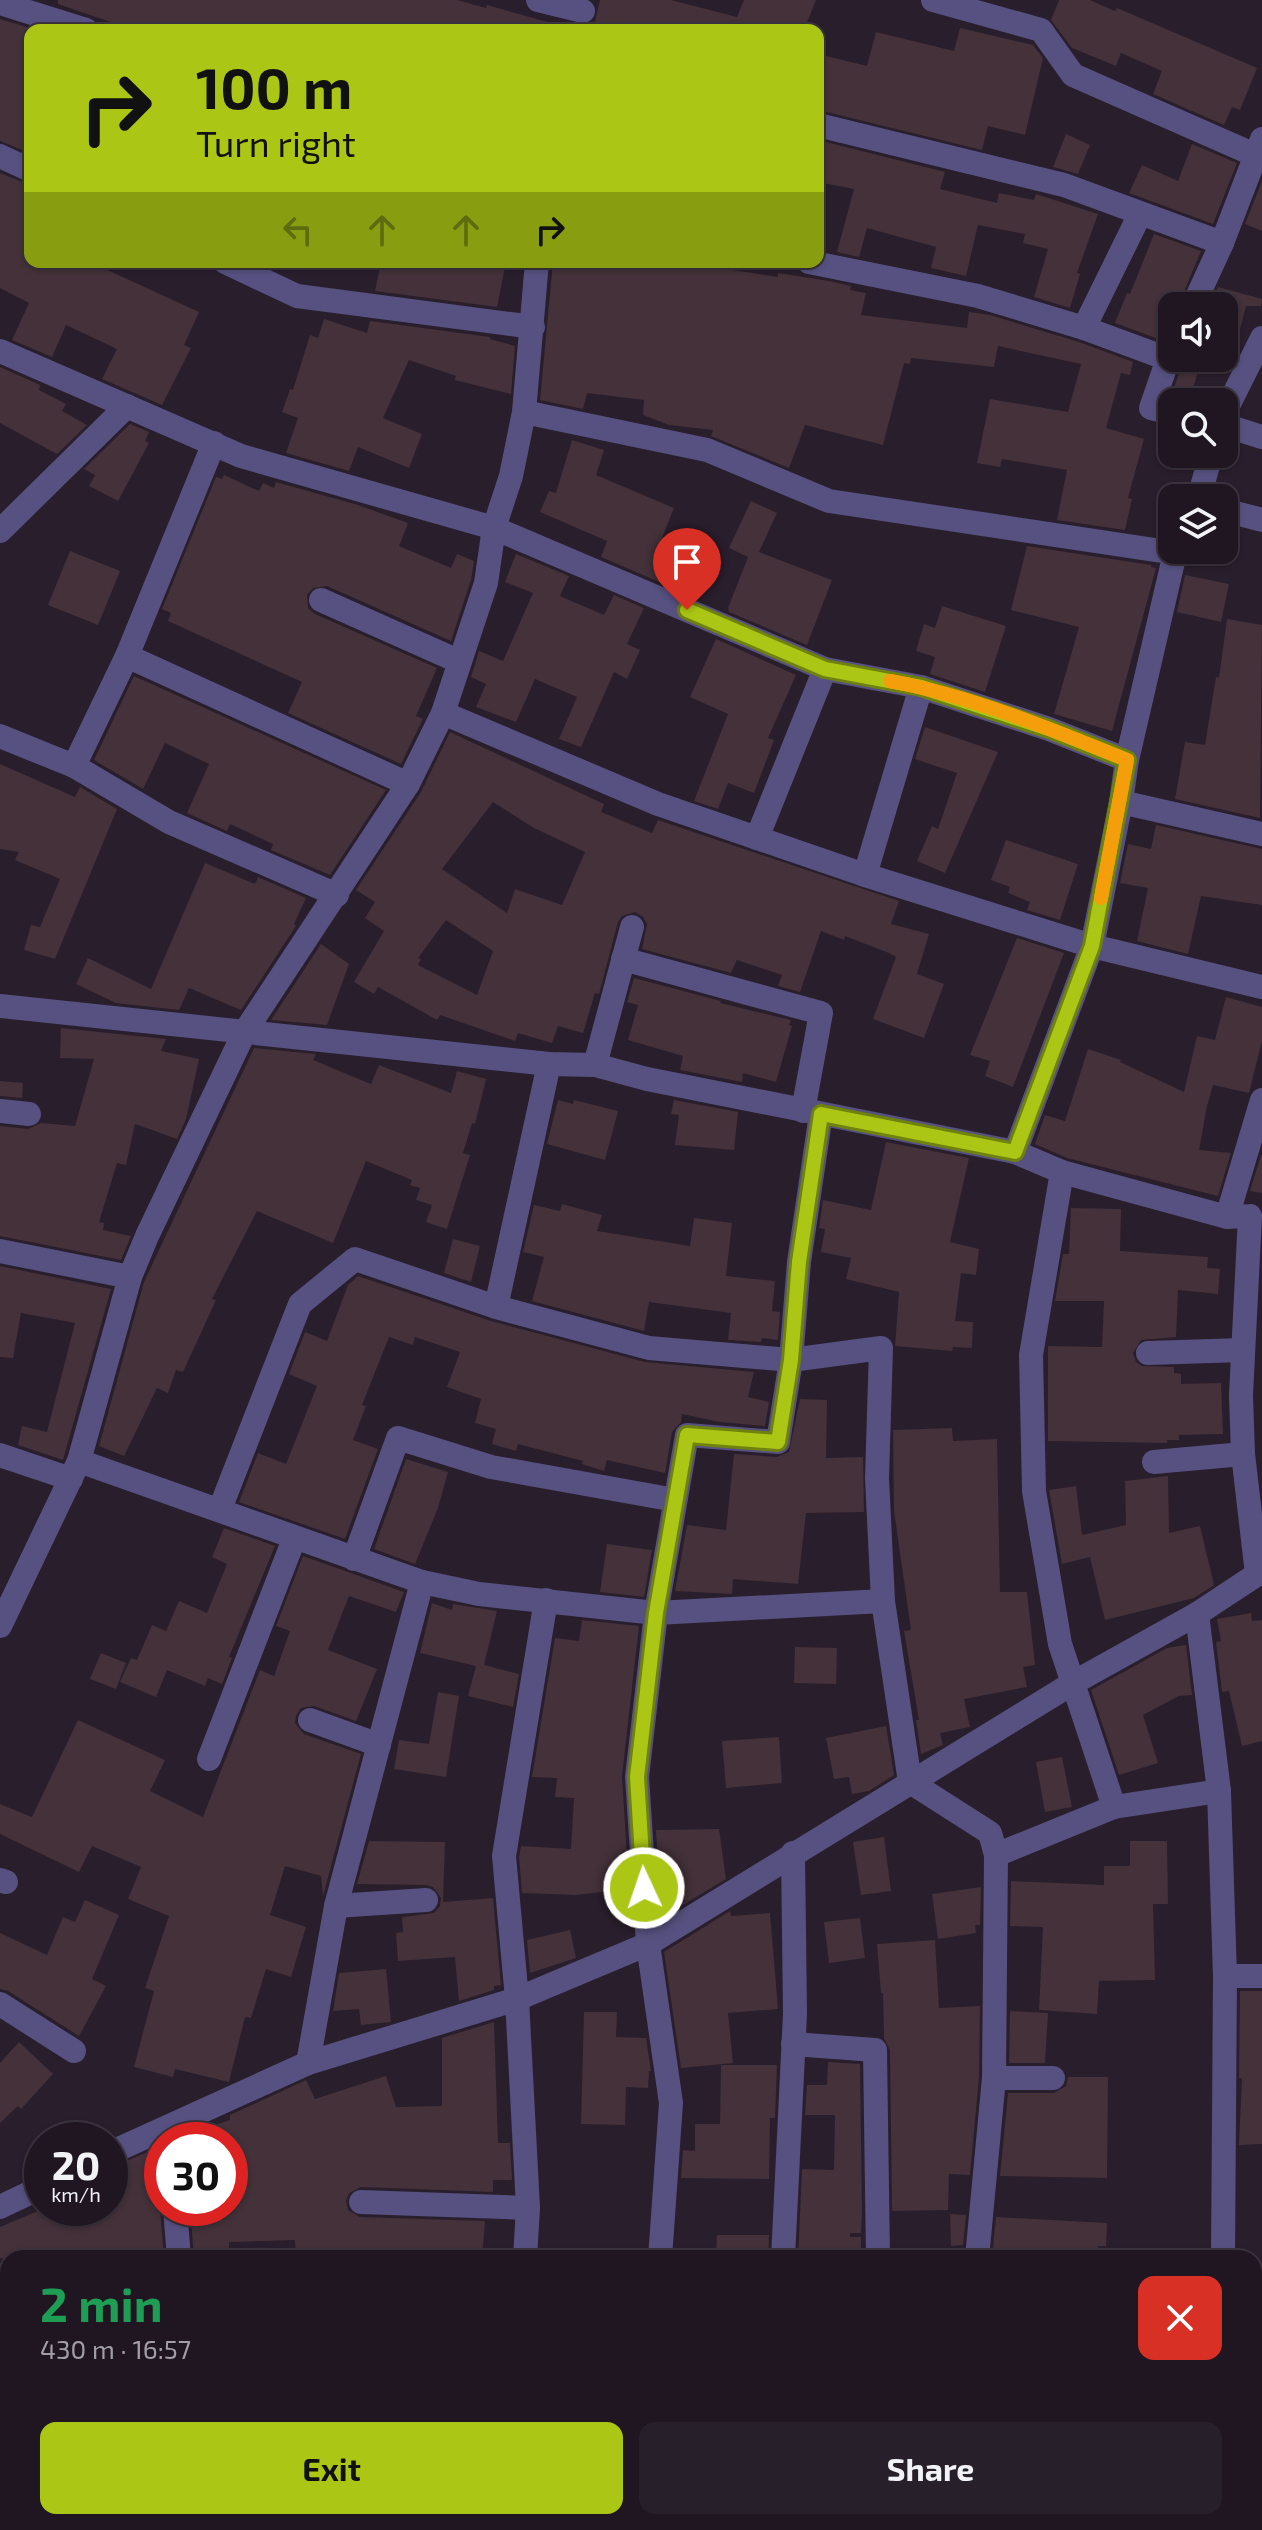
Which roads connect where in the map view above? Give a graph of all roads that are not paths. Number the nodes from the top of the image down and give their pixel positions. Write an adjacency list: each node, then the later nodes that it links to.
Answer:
1 (538, 0): 4 (street)
2 (933, 0): 7 (street)
3 (0, 3): 5 (street)
4 (582, 14)
5 (67, 24)
6 (824, 126): 10 (street)
7 (1260, 151): 11 (street)
8 (0, 156): 9 (street)
9 (24, 167)
10 (1140, 214): 11 (street); 17 (street)
11 (1222, 243): 15 (street)
12 (824, 265): 17 (street)
13 (238, 268): 16 (street)
14 (537, 268): 16 (street)
15 (1199, 292)
16 (533, 327): 25 (street)
17 (1084, 328): 20 (street)
18 (1262, 338): 22 (street)
19 (0, 351): 23 (street)
20 (1158, 351)
21 (1158, 388): 24 (street)
22 (1237, 388)
23 (127, 406): 28 (street); 32 (street)
24 (1158, 410)
25 (524, 412): 31 (street); 33 (street)
26 (1238, 429): 27 (street)
27 (1262, 437)
28 (214, 443): 31 (street); 36 (street)
29 (1238, 514): 30 (street)
30 (1262, 520)
31 (494, 528): 37 (street); 38 (street)
32 (0, 531)
33 (1158, 549)
34 (1173, 564): 42 (street)
35 (321, 600): 37 (street)
36 (127, 656): 43 (street); 44 (street)
37 (458, 661): 40 (street)
38 (825, 669): 39 (street); 47 (street)
39 (921, 687): 42 (street); 48 (street)
40 (443, 713): 44 (street); 47 (street)
41 (0, 736): 43 (street)
42 (1127, 760): 45 (street)
43 (74, 766): 49 (street)
44 (408, 784): 49 (street)
45 (1121, 802): 46 (street); 51 (street)
46 (1262, 834)
47 (757, 838): 48 (street)
48 (865, 875): 51 (street)
49 (337, 895): 55 (street)
50 (632, 927): 52 (street)
51 (1092, 946): 53 (street); 62 (street)
52 (623, 959): 57 (street); 60 (street)
53 (1262, 987)
54 (0, 1006): 55 (street)
55 (244, 1033): 56 (street); 66 (street)
56 (549, 1064): 57 (street); 67 (street)
57 (595, 1065): 60 (street)
58 (1262, 1100): 64 (street)
59 (0, 1111): 61 (street)
60 (812, 1112): 62 (street); 70 (street)
61 (29, 1114)
62 (1015, 1152): 63 (street)
63 (1062, 1172): 64 (street); 86 (street)
64 (1247, 1217): 68 (street)
65 (0, 1251): 66 (street)
66 (130, 1277): 74 (street)
67 (496, 1307): 70 (street); 76 (street)
68 (1243, 1350): 69 (street); 71 (street)
69 (1148, 1353)
70 (791, 1360): 75 (street); 82 (street)
71 (1243, 1454): 73 (street); 79 (street)
72 (0, 1455): 74 (street)
73 (1154, 1462)
74 (75, 1470): 76 (street); 85 (street)
75 (675, 1500): 78 (street); 83 (street)
76 (220, 1509): 77 (street)
77 (294, 1539): 78 (street); 89 (street)
78 (354, 1559): 80 (street)
79 (1260, 1572): 84 (street)
80 (422, 1582): 81 (street); 88 (street)
81 (546, 1600): 83 (street); 100 (street)
82 (883, 1601): 83 (street); 90 (street)
83 (656, 1613): 97 (street)
84 (1197, 1614): 86 (street); 91 (street)
85 (0, 1626)
86 (1073, 1683): 90 (street); 92 (street)
87 (310, 1720): 88 (street)
88 (379, 1745): 96 (street)
89 (209, 1759)
90 (910, 1782): 93 (street); 94 (street)
91 (1219, 1791): 92 (street); 98 (street)
92 (1114, 1807): 94 (street)
93 (793, 1853): 97 (street); 102 (street)
94 (996, 1855): 105 (street)
95 (426, 1900): 96 (street)
96 (336, 1906): 104 (street)
97 (648, 1944): 100 (street); 115 (street)
98 (1225, 1976): 99 (street); 119 (street)
99 (1262, 1976)
100 (517, 1999): 104 (street); 111 (street)
101 (0, 2004): 103 (street)
102 (793, 2044): 116 (street); 117 (street)
103 (74, 2051)
104 (308, 2063): 107 (street)
105 (994, 2078): 106 (street); 118 (street)
106 (1053, 2078)
107 (188, 2122)
108 (24, 2196): 110 (street)
109 (361, 2202): 111 (street)
110 (0, 2207)
111 (528, 2208): 114 (street)
112 (176, 2226): 113 (street)
113 (178, 2250)
114 (525, 2250)
115 (661, 2250)
116 (783, 2250)
117 (878, 2250)
118 (978, 2250)
119 (1223, 2250)

